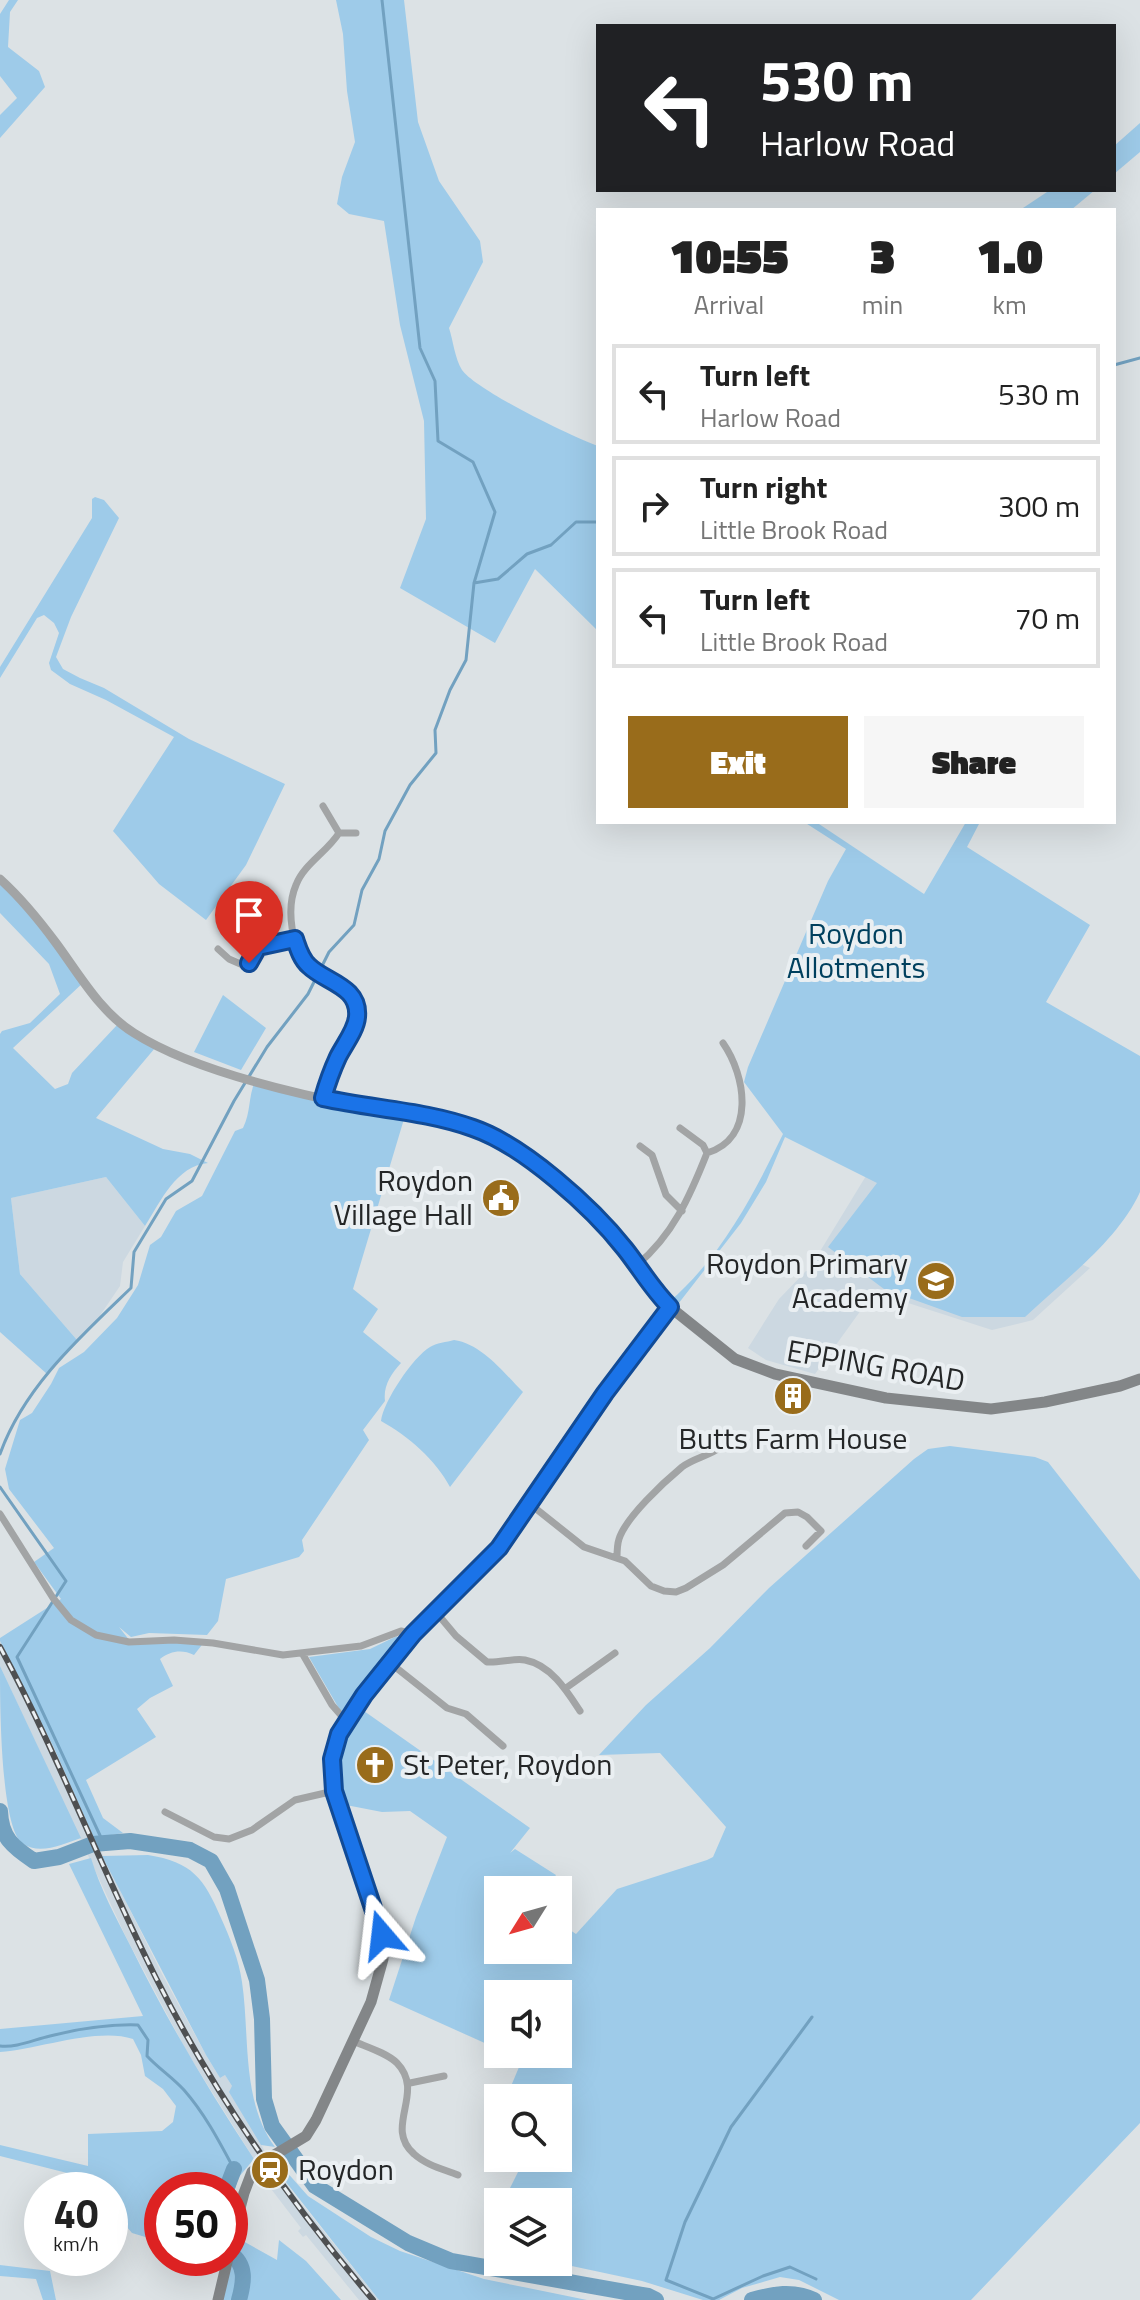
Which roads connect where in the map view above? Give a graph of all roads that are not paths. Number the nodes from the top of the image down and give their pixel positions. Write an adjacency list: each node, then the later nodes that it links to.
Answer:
1 (323, 806): 2 (street)
2 (339, 833): 3 (street); 5 (street)
3 (356, 833)
4 (0, 879): 8 (street)
5 (295, 939): 6 (street); 8 (street)
6 (218, 949)
7 (723, 1043): 11 (street)
8 (323, 1098): 13 (street)
9 (680, 1128): 11 (street)
10 (640, 1146): 12 (street)
11 (707, 1153): 12 (street)
12 (682, 1211): 13 (street)
13 (637, 1265): 14 (street)
14 (670, 1307): 15 (main road, EPPING ROAD); 17 (main road)
15 (1140, 1379)
16 (721, 1447): 20 (street)
17 (530, 1504): 20 (street); 21 (main road)
18 (0, 1514): 23 (street)
19 (806, 1546): 20 (street)
20 (617, 1558)
21 (435, 1611): 22 (main road); 26 (street)
22 (413, 1634): 23 (street); 25 (main road)
23 (302, 1653): 28 (street)
24 (615, 1653): 26 (street)
25 (389, 1662): 28 (main road); 29 (street)
26 (566, 1688): 27 (street)
27 (580, 1711)
28 (346, 1721): 30 (main road)
29 (503, 1746)
30 (334, 1791): 31 (street); 32 (main road)
31 (165, 1812)
32 (353, 2041): 34 (street); 36 (main road)
33 (444, 2076): 34 (street)
34 (410, 2083): 35 (street)
35 (458, 2175)
36 (248, 2180)
37 (224, 2276): 38 (main road)
38 (218, 2300)

